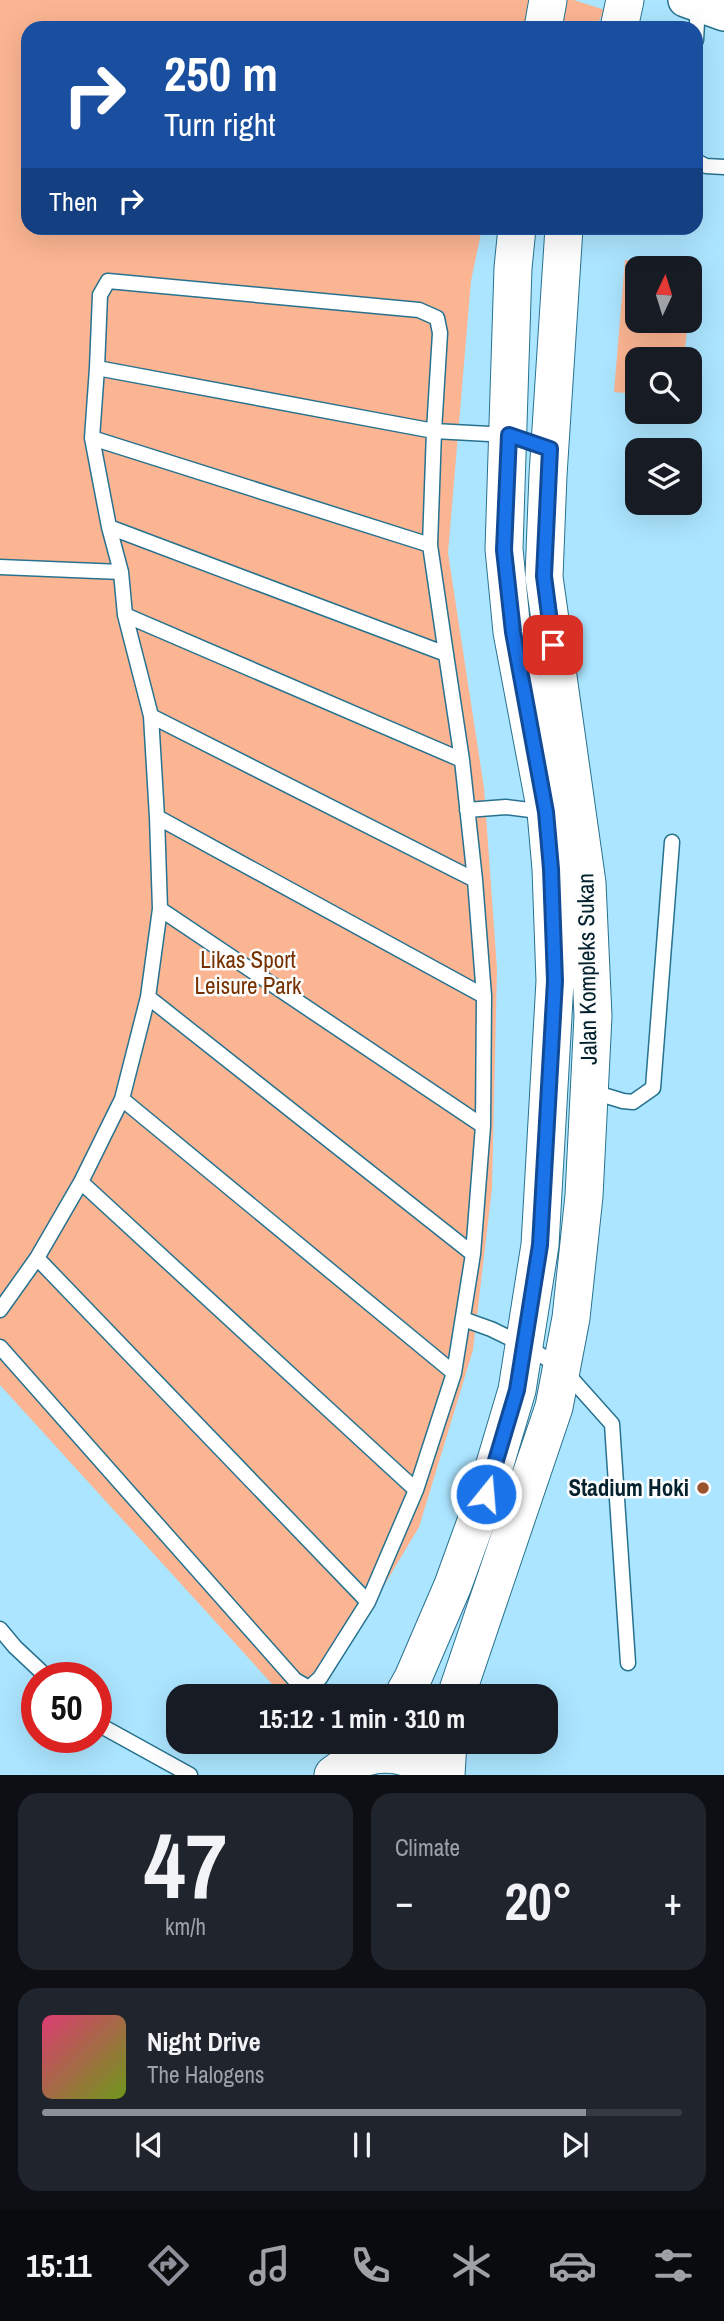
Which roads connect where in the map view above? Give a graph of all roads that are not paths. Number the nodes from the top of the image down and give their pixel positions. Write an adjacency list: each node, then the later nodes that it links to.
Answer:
1 (548, 0): 3 (main road)
2 (625, 0): 4 (main road)
3 (544, 21)
4 (620, 21)
5 (703, 164): 6 (lane)
6 (724, 167)
7 (516, 235): 11 (main road, Jalan Kompleks Sukan)
8 (564, 235): 13 (main road, Jalan Kompleks Sukan)
9 (97, 368): 10 (lane); 10 (lane); 12 (lane)
10 (434, 431): 11 (lane); 15 (lane)
11 (509, 435): 13 (lane); 23 (main road, Jalan Kompleks Sukan)
12 (92, 438): 14 (lane); 15 (lane)
13 (550, 449): 23 (main road, Jalan Kompleks Sukan)
14 (109, 527): 17 (lane); 19 (lane)
15 (430, 545): 19 (lane)
16 (0, 566): 17 (lane)
17 (121, 572): 18 (lane)
18 (125, 615): 20 (lane); 21 (lane)
19 (446, 654): 21 (lane)
20 (151, 716): 24 (lane); 26 (lane)
21 (462, 760): 22 (lane)
22 (467, 810): 23 (lane); 26 (lane)
23 (561, 813): 30 (main road, Jalan Kompleks Sukan); 38 (main road, Jalan Kompleks Sukan)
24 (157, 817): 27 (lane); 28 (lane)
25 (672, 842): 30 (lane)
26 (475, 880): 28 (lane)
27 (160, 909): 29 (lane); 32 (lane)
28 (484, 996): 32 (lane)
29 (148, 997): 31 (lane); 34 (lane)
30 (589, 1090): 40 (main road, Jalan Kompleks Sukan)
31 (122, 1099): 33 (lane); 41 (lane)
32 (483, 1126): 34 (lane)
33 (81, 1182): 35 (lane); 42 (lane)
34 (473, 1254): 37 (lane)
35 (37, 1258): 36 (lane); 43 (lane)
36 (0, 1310)
37 (463, 1319): 38 (lane); 41 (lane)
38 (526, 1346): 40 (lane); 47 (main road, Jalan Kompleks Sukan)
39 (0, 1347): 43 (lane)
40 (562, 1368): 46 (lane); 48 (main road, Jalan Kompleks Sukan)
41 (454, 1373): 42 (lane)
42 (416, 1490): 43 (lane)
43 (368, 1602)
44 (0, 1629): 45 (lane)
45 (31, 1662)
46 (628, 1663)
47 (408, 1684)
48 (460, 1684)
49 (112, 1732): 53 (lane)
50 (362, 1754): 54 (main road)
51 (393, 1754): 55 (main road)
52 (447, 1754): 56 (main road)
53 (190, 1775)
54 (333, 1775)
55 (436, 1775)
56 (446, 1775)

